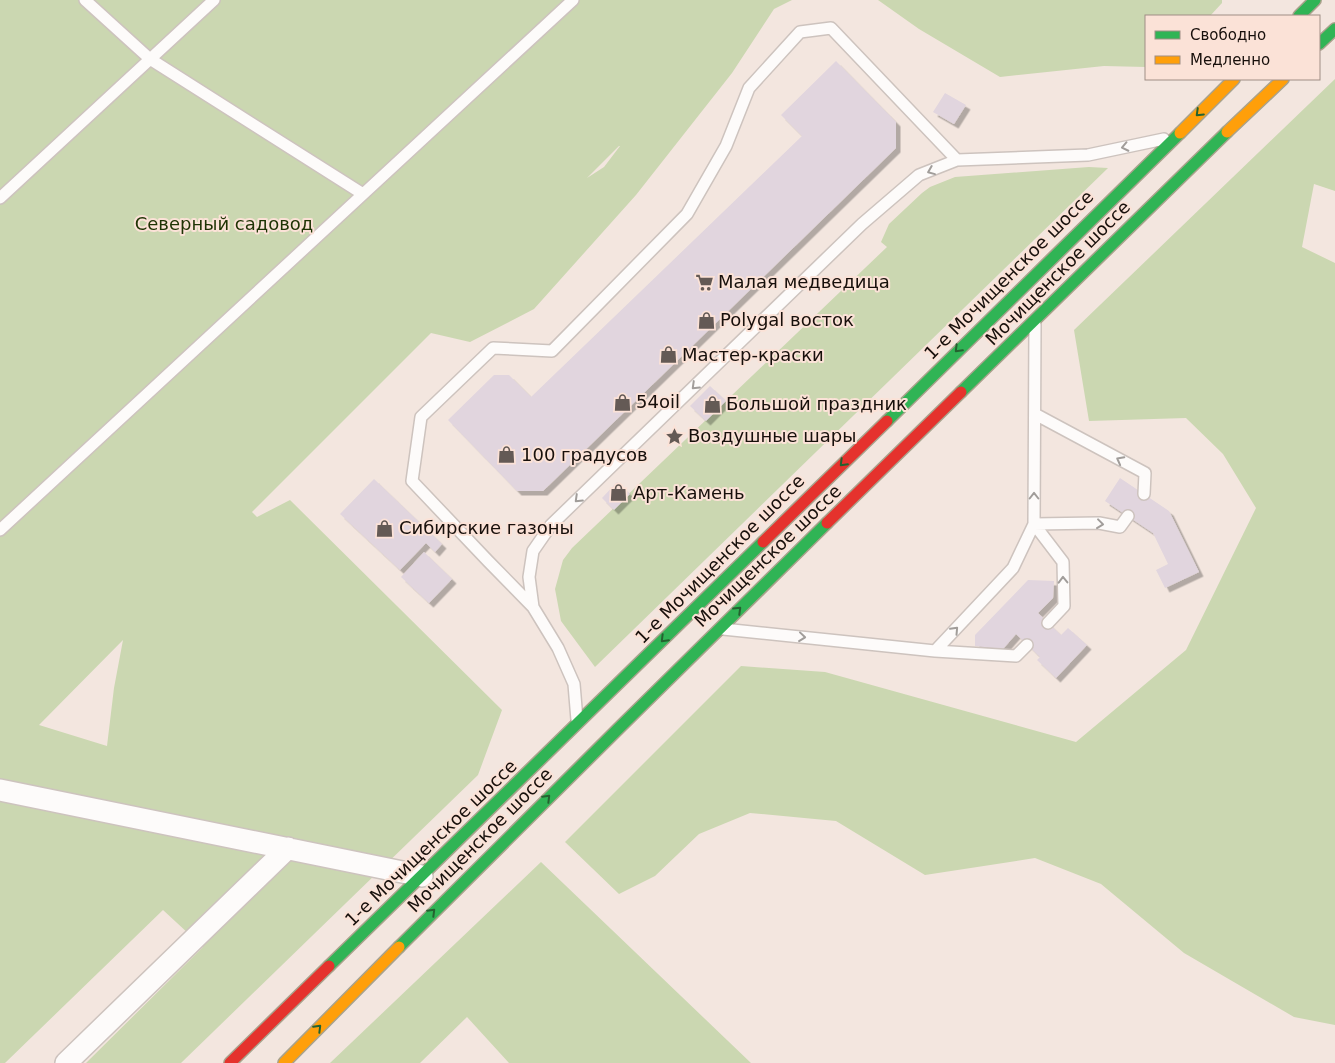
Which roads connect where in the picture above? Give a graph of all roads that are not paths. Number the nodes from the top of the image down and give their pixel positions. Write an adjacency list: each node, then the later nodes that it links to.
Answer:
1 (85, 0): 8 (lane)
2 (214, 0): 8 (lane)
3 (573, 0): 13 (lane)
4 (1315, 0): 5 (main road)
5 (1299, 15)
6 (1335, 29): 7 (main road)
7 (1320, 43)
8 (150, 59): 13 (lane); 14 (lane)
9 (1233, 80): 11 (main road, 1-е Мочищенское шоссе, one-way to 11)
10 (1282, 80): 15 (main road, Мочищенское шоссе)
11 (1173, 138): 12 (lane, one-way to 12); 26 (main road, 1-е Мочищенское шоссе, one-way to 26)
12 (956, 160): 21 (lane, one-way to 21); 21 (lane)
13 (363, 194): 20 (lane)
14 (0, 198)
15 (1035, 320): 16 (lane); 23 (main road, Мочищенское шоссе, one-way to 15)
16 (1035, 414): 17 (lane, one-way to 16); 19 (lane, one-way to 16)
17 (1144, 494)
18 (1128, 516): 19 (lane, one-way to 18)
19 (1034, 524): 22 (lane, one-way to 19); 25 (lane, one-way to 19)
20 (0, 530)
21 (533, 607): 26 (lane)
22 (1048, 623)
23 (718, 629): 25 (lane, one-way to 25); 32 (main road, Мочищенское шоссе, one-way to 23)
24 (1027, 645): 25 (lane)
25 (935, 651)
26 (578, 724): 29 (main road, 1-е Мочищенское шоссе)
27 (0, 790): 28 (street)
28 (288, 848): 29 (street); 30 (street)
29 (422, 876): 31 (main road, 1-е Мочищенское шоссе)
30 (66, 1063)
31 (230, 1063)
32 (284, 1063)

